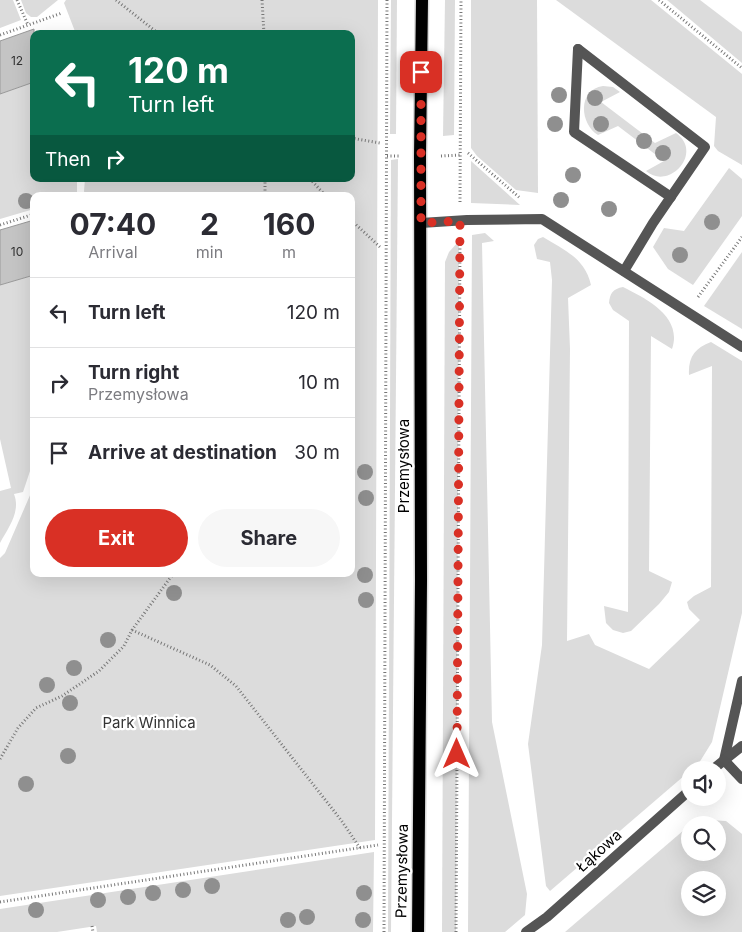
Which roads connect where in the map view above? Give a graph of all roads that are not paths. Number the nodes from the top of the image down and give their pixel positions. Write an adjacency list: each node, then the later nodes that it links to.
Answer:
1 (422, 0): 3 (main road, Przemysłowa)
2 (671, 197): 2 (lane); 4 (lane)
3 (421, 223): 4 (lane); 11 (main road, Przemysłowa)
4 (624, 271): 5 (lane)
5 (742, 347)
6 (742, 681): 8 (lane)
7 (742, 746): 8 (lane)
8 (724, 760): 9 (lane)
9 (742, 779)
10 (681, 798): 12 (lane, Łąkowa)
11 (418, 932)
12 (526, 932)

